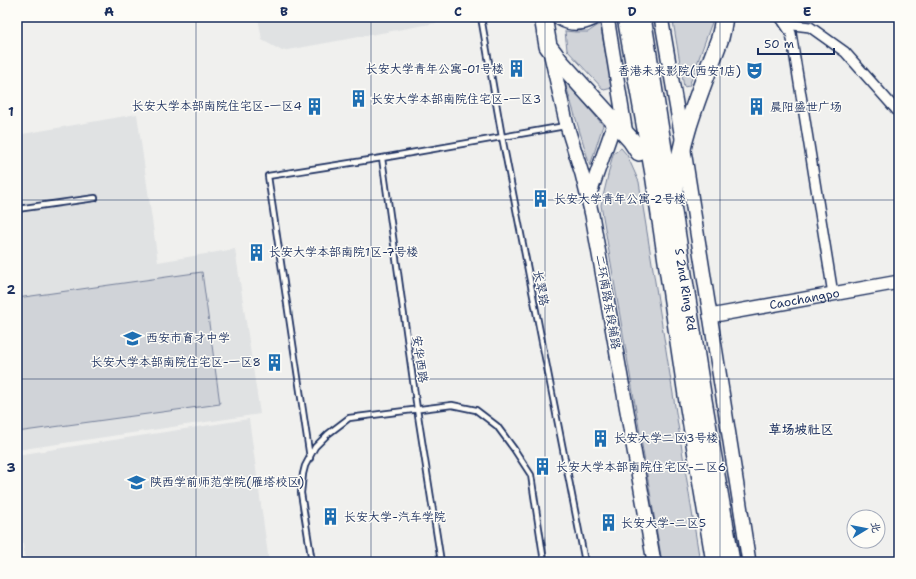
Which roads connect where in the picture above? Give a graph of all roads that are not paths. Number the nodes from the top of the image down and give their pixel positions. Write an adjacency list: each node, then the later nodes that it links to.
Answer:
1 (481, 17): 16 (lane, 长翠路)
2 (543, 17): 12 (highway)
3 (561, 17): 4 (highway)
4 (592, 17)
5 (607, 17): 15 (main road)
6 (619, 17): 18 (highway)
7 (626, 17): 25 (highway)
8 (642, 17): 23 (highway, S 2nd Ring Rd)
9 (661, 17): 17 (main road)
10 (724, 17): 17 (highway)
11 (782, 21): 13 (street); 27 (street)
12 (548, 46): 14 (main road, 二环南路东段辅路); 15 (highway)
13 (899, 113)
14 (567, 126): 16 (lane); 21 (main road, 二环南路东段辅路)
15 (620, 128): 18 (highway); 21 (main road)
16 (502, 137): 19 (lane); 34 (lane, 长翠路)
17 (683, 144): 23 (highway); 28 (main road)
18 (639, 152): 24 (highway)
19 (382, 158): 29 (lane, 安华西路); 30 (lane)
20 (95, 198): 22 (lane)
21 (588, 199): 35 (main road, 二环南路东段辅路)
22 (17, 209)
23 (673, 209): 38 (highway, S 2nd Ring Rd)
24 (650, 215): 25 (highway); 36 (highway)
25 (666, 255): 37 (highway, S 2nd Ring Rd)
26 (899, 282): 27 (main road, Caochangpo)
27 (833, 294): 28 (main road, Caochangpo)
28 (710, 316): 39 (main road)
29 (418, 409): 30 (lane); 32 (lane, 安华西路); 33 (lane)
30 (310, 458): 31 (lane)
31 (312, 562)
32 (441, 562)
33 (544, 562)
34 (584, 562)
35 (654, 562)
36 (705, 562)
37 (716, 562)
38 (731, 562)
39 (749, 562)

